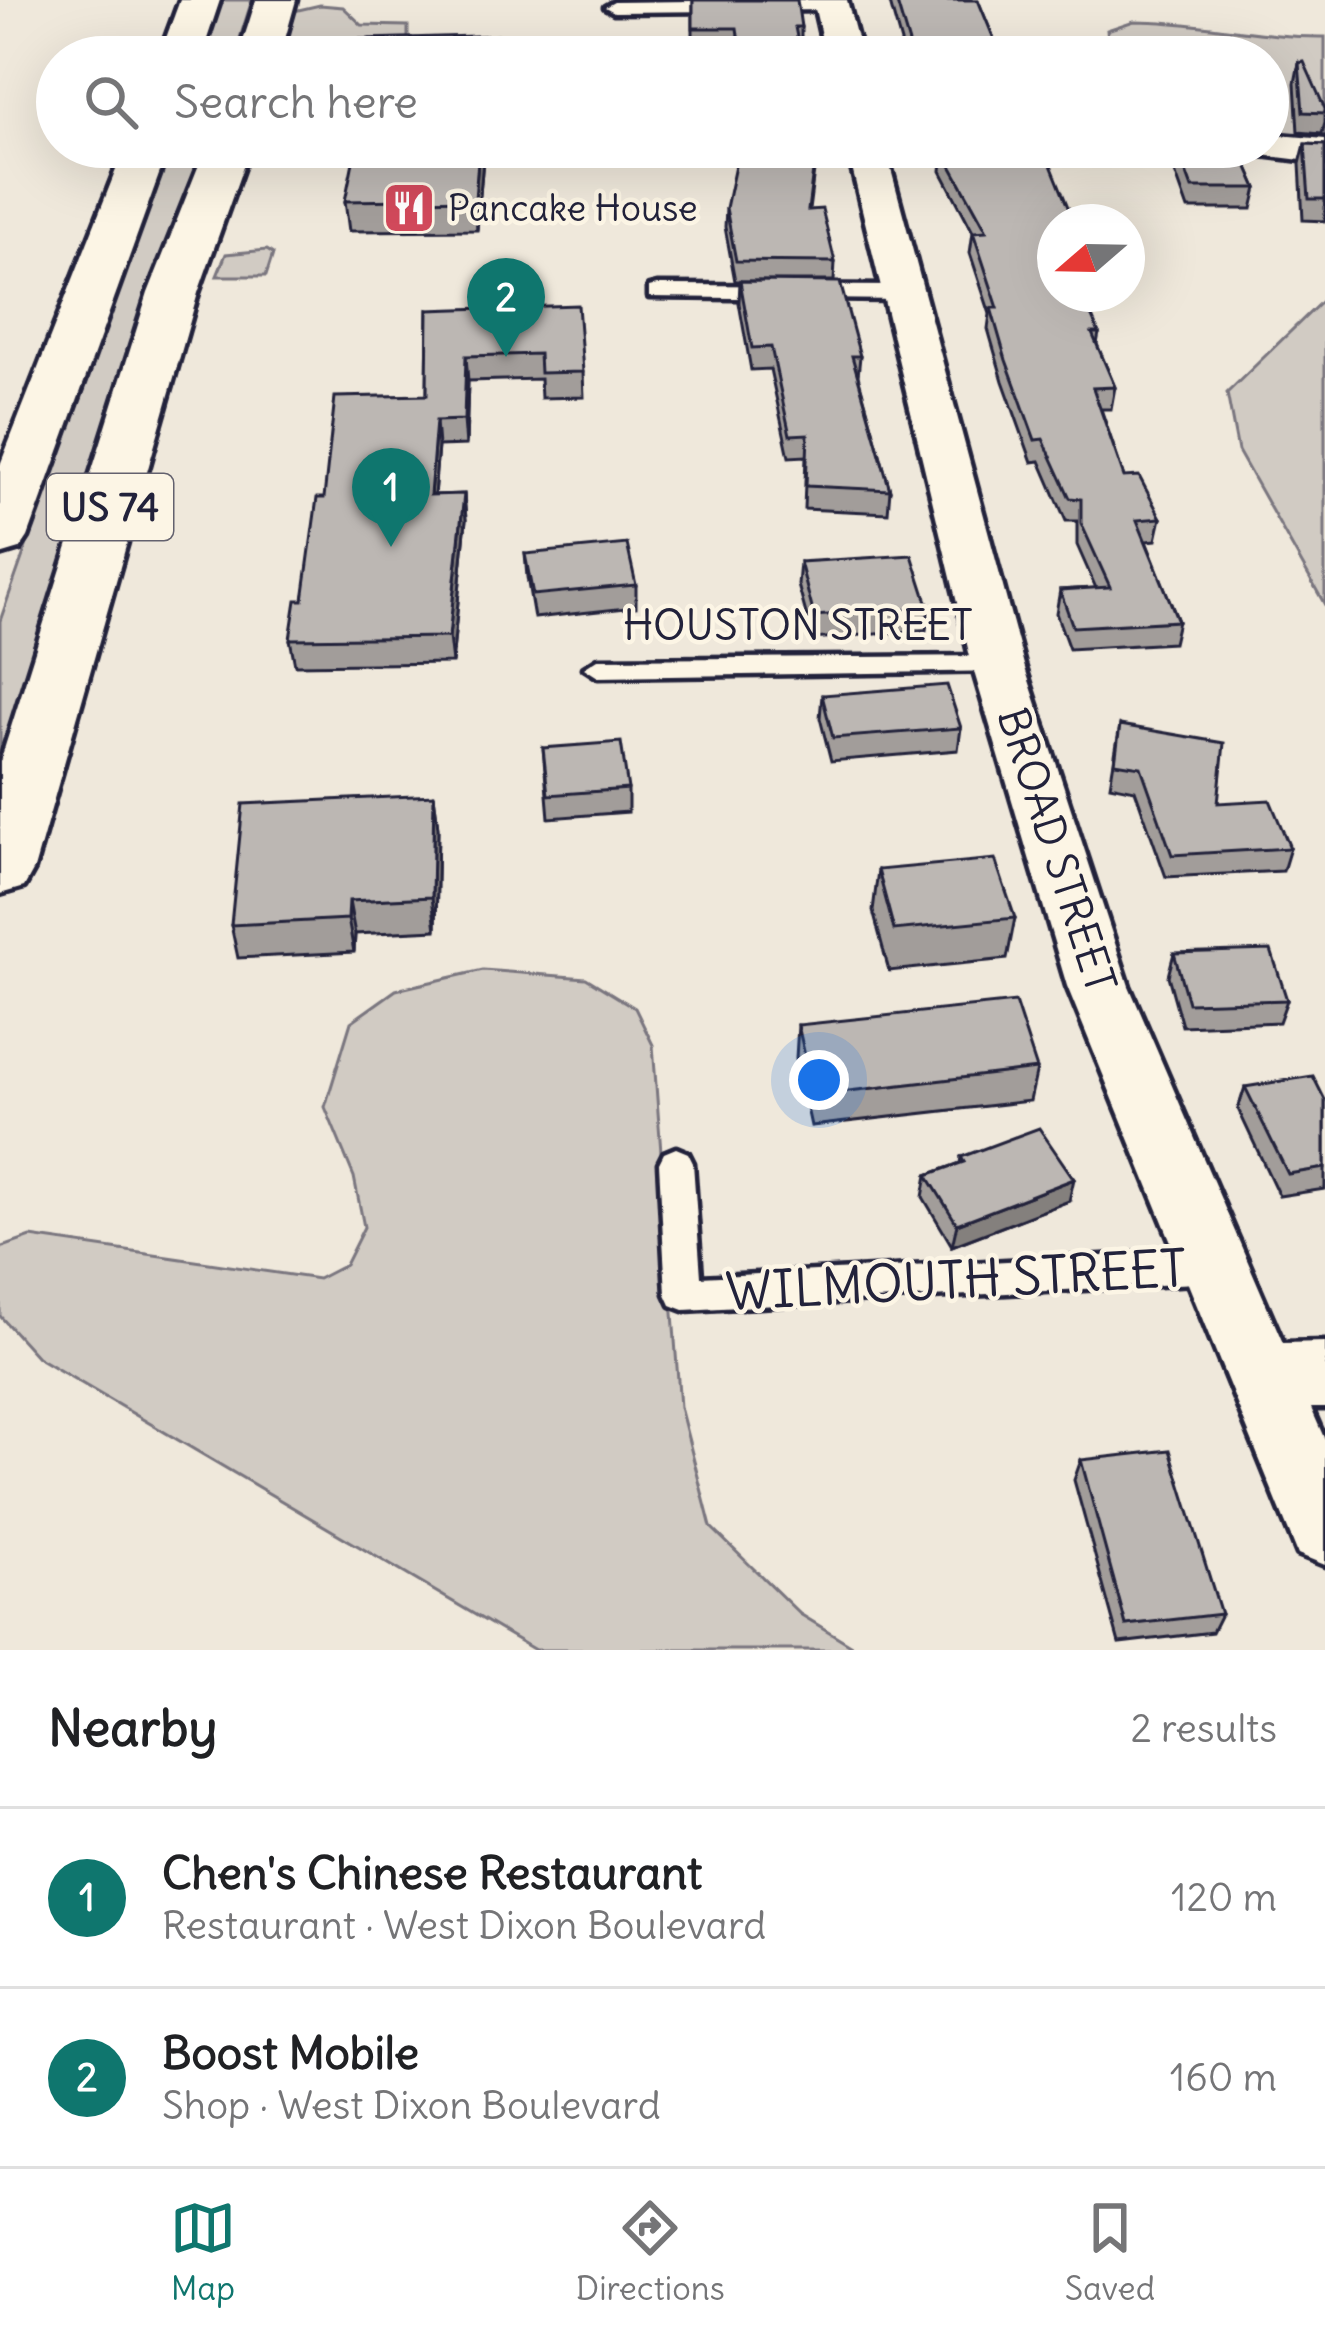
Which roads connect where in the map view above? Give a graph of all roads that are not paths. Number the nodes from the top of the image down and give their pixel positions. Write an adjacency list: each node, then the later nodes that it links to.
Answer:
1 (200, 0): 5 (highway)
2 (276, 0): 6 (highway)
3 (830, 2): 4 (lane); 7 (street)
4 (614, 7)
5 (187, 36)
6 (265, 36)
7 (839, 36)
8 (1289, 148): 9 (street)
9 (1325, 151)
10 (139, 168): 15 (highway, US 74)
11 (220, 168): 18 (highway, US 74)
12 (871, 168): 14 (street, BROAD STREET)
13 (657, 292): 14 (lane)
14 (903, 293): 16 (street, BROAD STREET)
15 (0, 537)
16 (998, 665): 17 (lane, HOUSTON STREET); 20 (street, BROAD STREET)
17 (598, 668)
18 (0, 869)
19 (676, 1163): 20 (lane, WILMOUTH STREET)
20 (1215, 1266): 21 (street, BROAD STREET)
21 (1294, 1376): 22 (street, BROAD STREET)
22 (1325, 1528)

